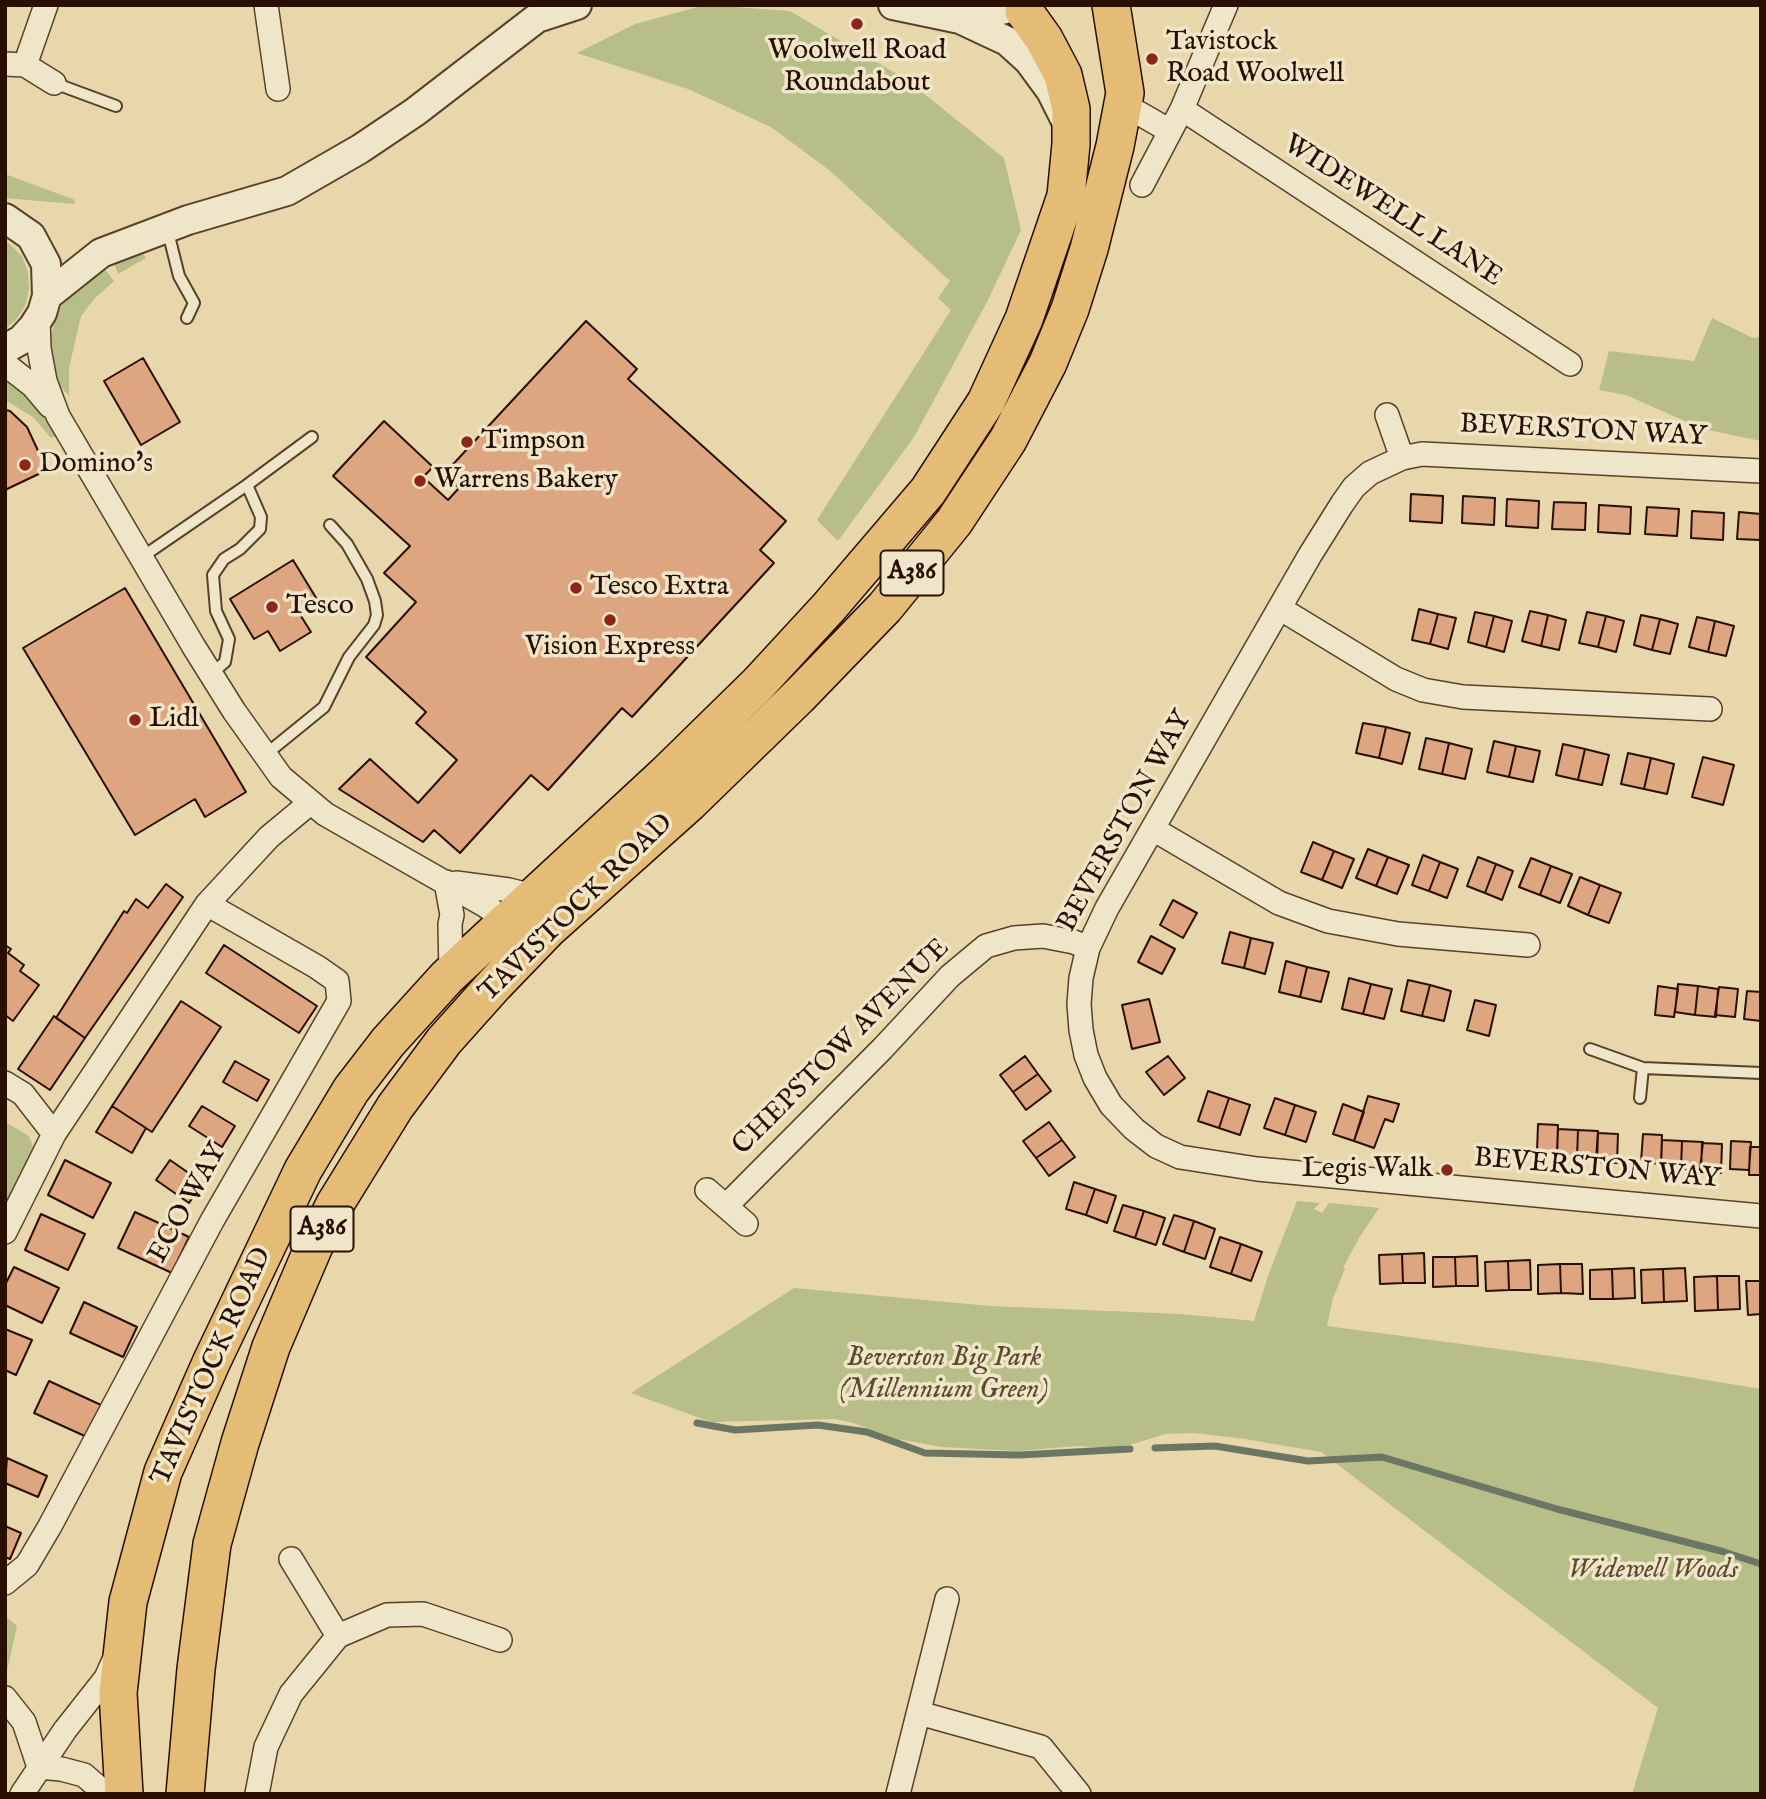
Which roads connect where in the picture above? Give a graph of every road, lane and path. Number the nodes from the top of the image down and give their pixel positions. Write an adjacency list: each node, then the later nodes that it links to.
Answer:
1 (46, 5): 10 (street)
2 (266, 5): 12 (street)
3 (577, 5): 20 (street)
4 (893, 5): 9 (street)
5 (1111, 5): 13 (highway, TAVISTOCK ROAD / A386)
6 (1134, 5): 13 (highway, A386)
7 (1226, 5): 15 (street)
8 (1023, 7): 9 (street); 16 (highway, TAVISTOCK ROAD / A386)
9 (960, 19): 16 (street)
10 (15, 65): 11 (street)
11 (54, 83): 14 (lane)
12 (278, 89)
13 (1124, 98): 17 (street); 46 (highway, TAVISTOCK ROAD / A386)
14 (116, 107)
15 (1182, 109): 17 (street); 25 (street, WIDEWELL LANE)
16 (1071, 131): 41 (highway, TAVISTOCK ROAD / A386)
17 (1170, 131): 18 (street)
18 (1142, 185)
19 (5, 218): 21 (street)
20 (178, 224): 21 (street); 22 (lane)
21 (43, 308): 23 (street); 27 (street)
22 (187, 318)
23 (5, 349)
24 (5, 364): 27 (street)
25 (1570, 364)
26 (1387, 415): 29 (street)
27 (58, 416): 33 (street)
28 (313, 437): 31 (lane)
29 (1402, 458): 30 (street, BEVERSTON WAY); 34 (street, BEVERSTON WAY)
30 (1761, 471)
31 (247, 485): 33 (lane); 35 (lane)
32 (330, 525): 37 (lane)
33 (142, 557): 35 (street)
34 (1280, 609): 36 (street); 39 (street, BEVERSTON WAY)
35 (211, 674): 37 (street)
36 (1710, 709)
37 (265, 755): 38 (street)
38 (310, 803): 40 (street); 42 (street)
39 (1153, 829): 44 (street); 45 (street, BEVERSTON WAY)
40 (446, 882): 41 (street); 43 (street); 47 (street)
41 (533, 896): 43 (highway, TAVISTOCK ROAD / A386)
42 (207, 904): 53 (street); 60 (street, ECO WAY)
43 (506, 920): 46 (street); 47 (highway, TAVISTOCK ROAD / A386)
44 (1528, 946)
45 (1088, 948): 55 (street, CHEPSTOW AVENUE); 56 (street, BEVERSTON WAY)
46 (518, 960): 71 (highway, TAVISTOCK ROAD / A386)
47 (451, 974): 62 (highway, TAVISTOCK ROAD / A386)
48 (1590, 1049): 49 (lane)
49 (1643, 1068): 50 (lane); 52 (lane)
50 (1761, 1073)
51 (11, 1095): 53 (street)
52 (1640, 1098)
53 (54, 1135): 58 (street)
54 (707, 1190): 55 (street)
55 (726, 1206): 57 (street)
56 (1761, 1216)
57 (746, 1224)
58 (5, 1232)
59 (291, 1559): 63 (street)
60 (5, 1583)
61 (947, 1599): 66 (street)
62 (125, 1633): 67 (street, TAVISTOCK ROAD); 70 (highway, TAVISTOCK ROAD / A386)
63 (338, 1636): 64 (street); 72 (street)
64 (500, 1640)
65 (5, 1698): 67 (street)
66 (919, 1713): 73 (street); 74 (street)
67 (39, 1767): 68 (street, TAVISTOCK ROAD); 69 (street)
68 (22, 1794)
69 (106, 1794)
70 (124, 1794)
71 (185, 1794)
72 (257, 1794)
73 (898, 1794)
74 (1079, 1794)

